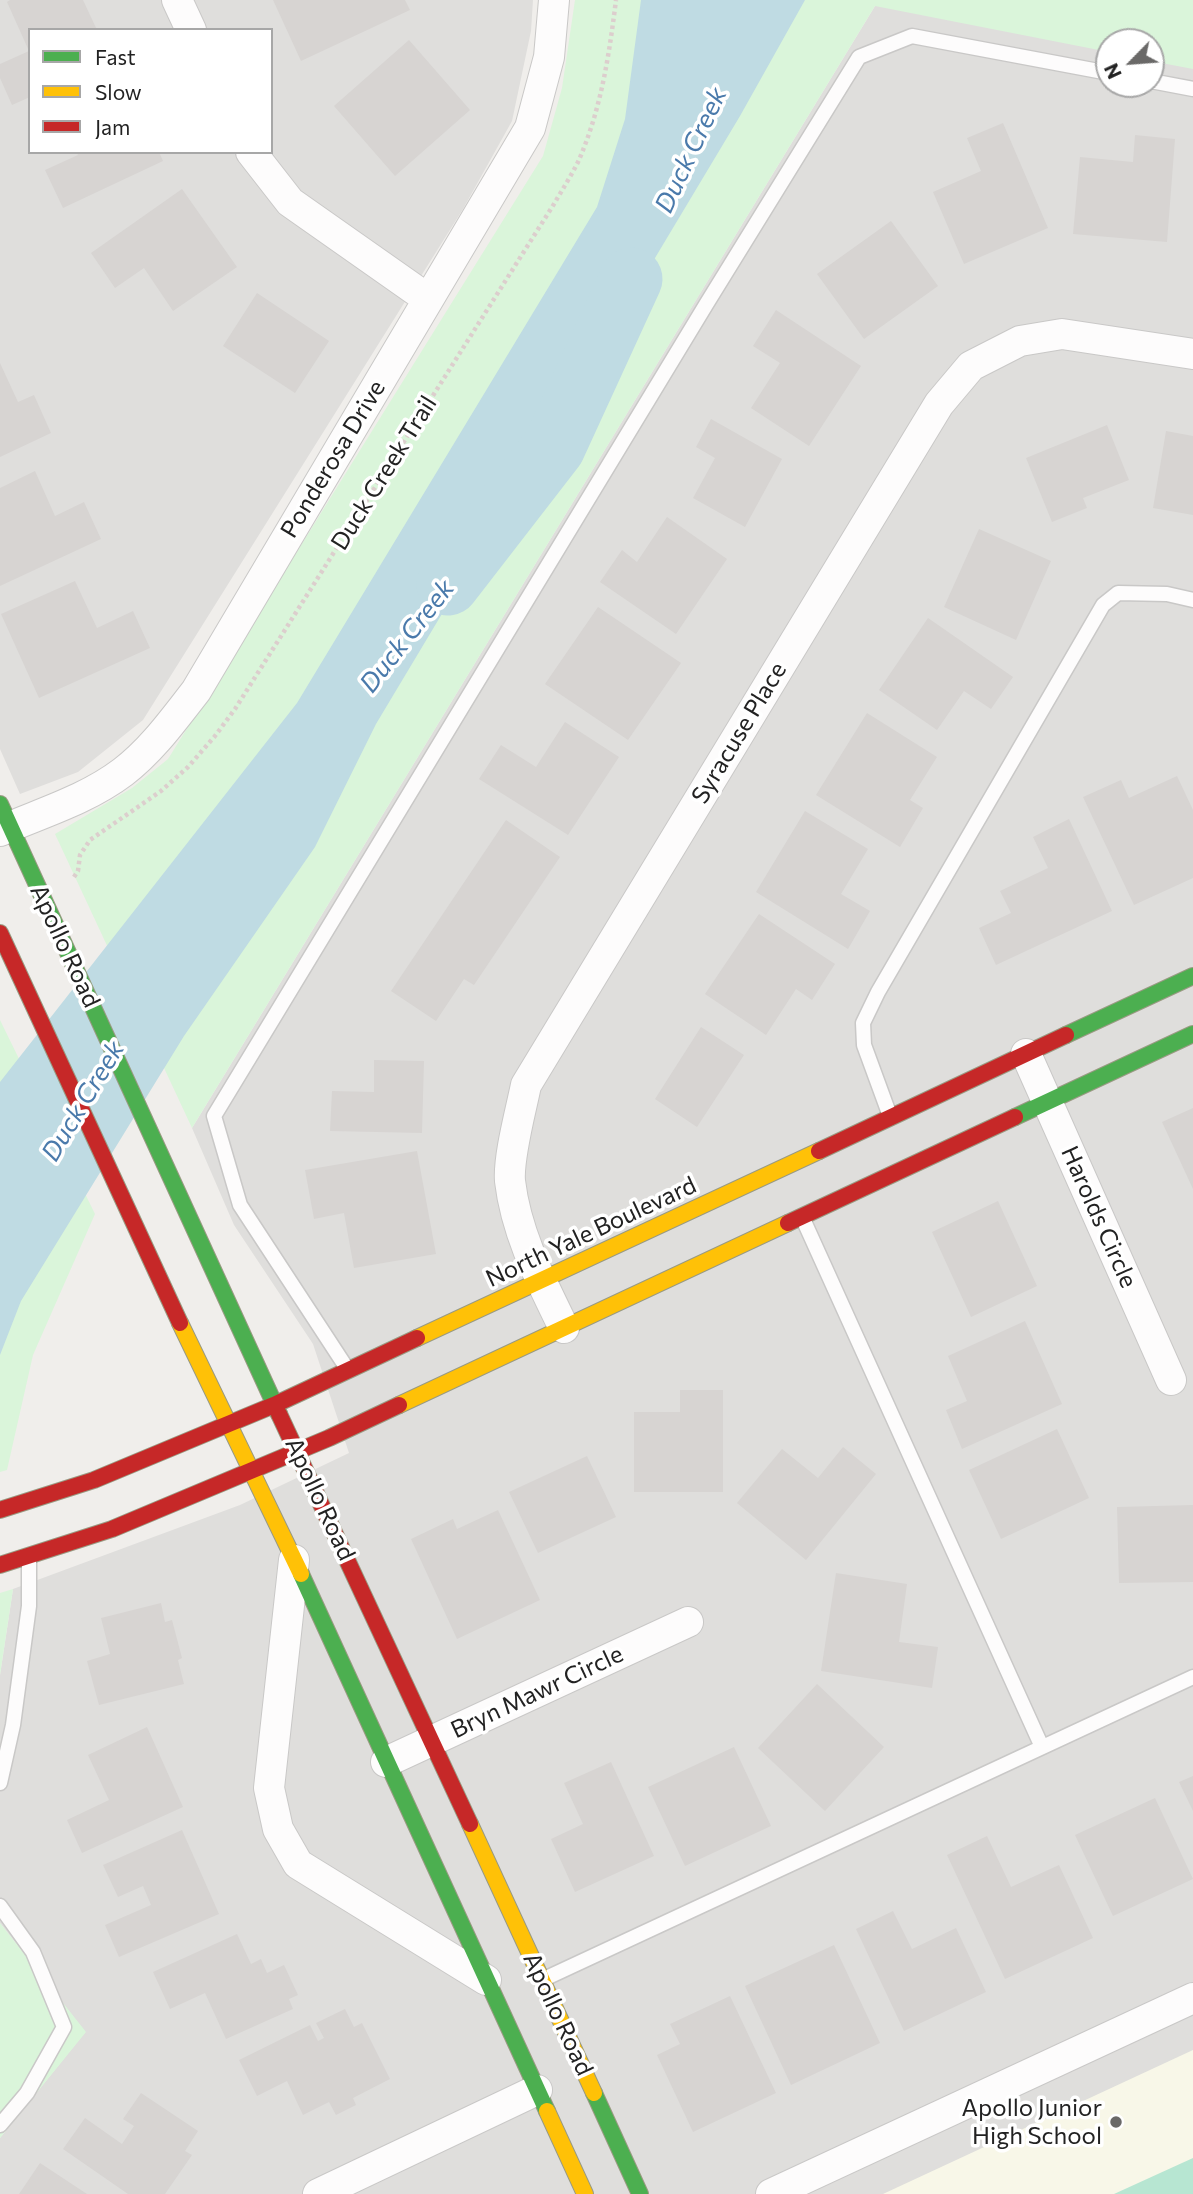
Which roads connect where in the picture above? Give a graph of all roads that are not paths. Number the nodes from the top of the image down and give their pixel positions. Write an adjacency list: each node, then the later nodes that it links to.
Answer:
1 (177, 0): 3 (street)
2 (554, 0): 8 (street, Ponderosa Drive)
3 (190, 28)
4 (1095, 71): 21 (lane)
5 (1165, 84): 6 (lane)
6 (1193, 89)
7 (253, 154): 8 (street)
8 (428, 299): 11 (street, Ponderosa Drive)
9 (1193, 354): 19 (street, Syracuse Place)
10 (1193, 600): 17 (lane)
11 (3, 821): 23 (street, Apollo Road)
12 (0, 933): 24 (street, Apollo Road)
13 (1193, 976): 15 (street, North Yale Boulevard)
14 (1193, 1034): 16 (street)
15 (1026, 1054): 16 (street, Harolds Circle); 17 (street, North Yale Boulevard)
16 (1048, 1102): 18 (street); 22 (street, Harolds Circle)
17 (891, 1117): 19 (street, North Yale Boulevard)
18 (802, 1217): 20 (street); 34 (lane)
19 (541, 1280): 20 (street, Syracuse Place); 21 (street, North Yale Boulevard)
20 (564, 1328): 25 (street)
21 (348, 1371): 23 (street, North Yale Boulevard)
22 (1171, 1380)
23 (274, 1405): 24 (street, North Yale Boulevard); 25 (street, Apollo Road)
24 (229, 1426): 26 (street, Apollo Road); 27 (street, North Yale Boulevard)
25 (298, 1451): 26 (street); 33 (street, Apollo Road)
26 (251, 1471): 28 (street); 29 (street, Apollo Road)
27 (0, 1510)
28 (29, 1556): 30 (street); 36 (lane)
29 (294, 1560): 35 (street, Apollo Road); 38 (street, Apollo Road)
30 (1, 1565)
31 (688, 1622): 33 (street, Bryn Mawr Circle)
32 (1193, 1676): 34 (lane)
33 (432, 1741): 35 (street, Bryn Mawr Circle); 39 (street, Apollo Road)
34 (1042, 1747): 39 (lane)
35 (386, 1762): 38 (street, Apollo Road)
36 (0, 1783)
37 (0, 1906): 42 (lane)
38 (486, 1980): 41 (street, Apollo Road)
39 (542, 1980): 45 (street, Apollo Road)
40 (1193, 1998): 46 (street)
41 (537, 2090): 43 (street); 44 (street, Apollo Road)
42 (0, 2125)
43 (318, 2194)
44 (585, 2194)
45 (640, 2194)
46 (771, 2194)

